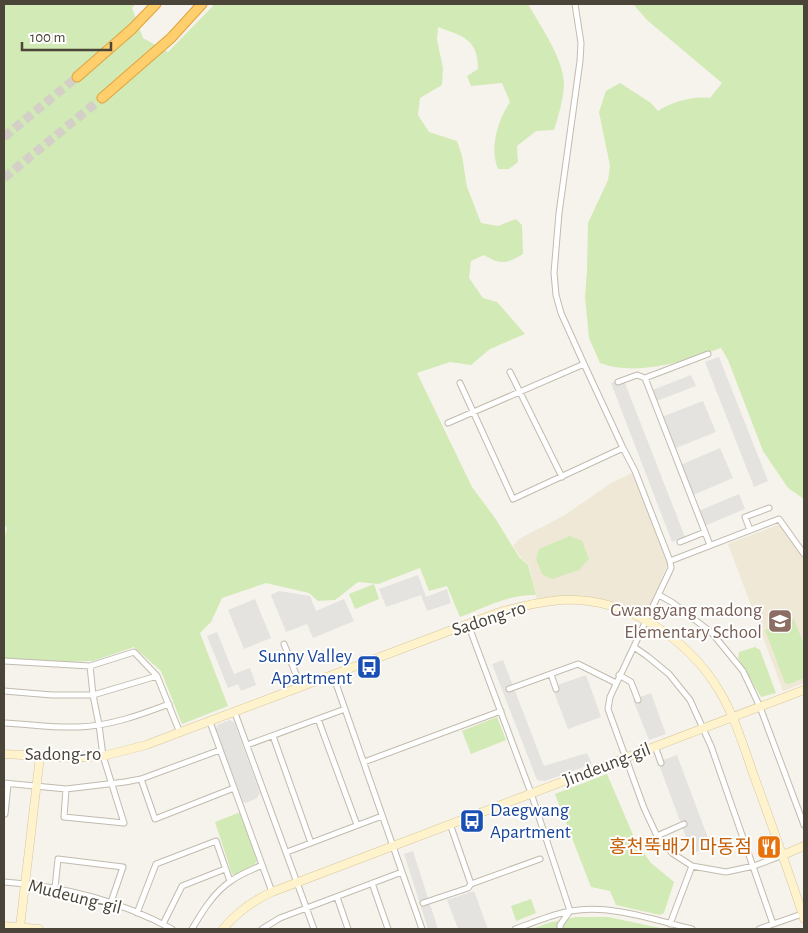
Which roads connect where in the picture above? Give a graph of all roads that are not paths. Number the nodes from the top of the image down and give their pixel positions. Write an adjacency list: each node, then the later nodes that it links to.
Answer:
1 (156, 4): 4 (highway)
2 (202, 4): 5 (highway)
3 (575, 4): 7 (street)
4 (77, 77)
5 (102, 98)
6 (708, 354): 9 (street)
7 (584, 364): 12 (street); 15 (street)
8 (510, 372): 12 (street)
9 (645, 378): 10 (street); 19 (street)
10 (618, 382)
11 (460, 383): 13 (street)
12 (519, 392): 13 (street); 16 (street)
13 (472, 412): 14 (street); 16 (street)
14 (448, 423)
15 (623, 448): 16 (street); 23 (street)
16 (562, 477)
17 (769, 508): 18 (street)
18 (750, 530): 21 (street); 22 (street)
19 (705, 532): 20 (street); 21 (street)
20 (680, 542)
21 (710, 545): 23 (street)
22 (804, 554)
23 (670, 561): 24 (street)
24 (659, 595): 25 (street); 44 (street)
25 (647, 620): 26 (street, Sadong-ro); 28 (street); 48 (street, Sadong-ro)
26 (468, 624): 32 (street, Sadong-ro); 46 (street)
27 (284, 644): 36 (street)
28 (634, 647): 33 (street); 53 (street)
29 (4, 661): 30 (street)
30 (90, 666): 34 (street); 41 (street)
31 (551, 674): 35 (street); 37 (street); 38 (street)
32 (333, 675): 36 (street, Sadong-ro); 45 (street)
33 (619, 675): 35 (street); 42 (street)
34 (157, 676): 41 (street); 43 (street)
35 (616, 683): 62 (street)
36 (301, 687): 47 (street, Sadong-ro)
37 (556, 689)
38 (509, 690)
39 (804, 690): 44 (street, Jindeung-gil)
40 (4, 691): 41 (street)
41 (93, 695): 52 (street)
42 (638, 700)
43 (169, 704): 52 (street); 54 (street)
44 (760, 707): 48 (street, Jindeung-gil); 77 (street)
45 (345, 709): 49 (street); 63 (street)
46 (501, 711): 63 (street); 71 (street)
47 (234, 713): 50 (street, Sadong-ro); 56 (street)
48 (732, 717): 53 (street, Jindeung-gil); 83 (street, Sadong-ro)
49 (318, 719): 55 (street); 76 (street)
50 (210, 722): 54 (street, Sadong-ro); 58 (street)
51 (4, 723): 52 (street)
52 (99, 725): 61 (street)
53 (704, 728): 57 (street, Jindeung-gil); 87 (street)
54 (180, 733): 61 (street, Sadong-ro)
55 (273, 736): 56 (street); 79 (street)
56 (247, 745): 82 (street)
57 (655, 746): 62 (street, Jindeung-gil); 64 (street)
58 (220, 750): 65 (street); 70 (street)
59 (4, 754): 60 (street, Sadong-ro)
60 (40, 756): 61 (street, Sadong-ro); 68 (street)
61 (103, 756): 67 (street)
62 (625, 758): 71 (street, Jindeung-gil); 78 (street)
63 (364, 762): 73 (street)
64 (661, 763)
65 (141, 779): 67 (street); 70 (street)
66 (6, 784): 68 (street); 72 (street)
67 (112, 784): 69 (street); 69 (street)
68 (37, 786): 69 (street); 93 (street)
69 (66, 788)
70 (234, 788): 85 (street)
71 (531, 793): 74 (street, Jindeung-gil); 102 (street)
72 (4, 814)
73 (382, 816): 76 (street); 80 (street)
74 (450, 824): 80 (street, Jindeung-gil); 95 (street)
75 (684, 824): 78 (street)
76 (357, 825): 79 (street)
77 (804, 825)
78 (657, 836): 86 (street)
79 (311, 843): 82 (street)
80 (393, 846): 89 (street); 92 (street, Jindeung-gil)
81 (804, 846): 83 (street)
82 (287, 852): 92 (street)
83 (783, 855): 87 (street); 104 (street, Sadong-ro)
84 (540, 858): 95 (street)
85 (262, 865): 90 (street); 97 (street)
86 (692, 866): 87 (street); 107 (street)
87 (754, 866): 108 (street)
88 (225, 869): 90 (street); 103 (street); 106 (street)
89 (402, 872): 94 (street); 120 (street)
90 (230, 881): 113 (street)
91 (4, 882): 93 (street, Mudeung-gil)
92 (297, 882): 97 (street, Jindeung-gil); 101 (street)
93 (25, 884): 96 (street, Mudeung-gil); 110 (street)
94 (372, 884): 98 (street); 119 (street)
95 (471, 884): 100 (street)
96 (55, 888): 99 (street, Mudeung-gil); 99 (street)
97 (272, 892): 114 (street, Jindeung-gil)
98 (337, 897): 101 (street); 118 (street)
99 (111, 902): 103 (street, Mudeung-gil)
100 (423, 903)
101 (307, 908): 105 (street); 117 (street)
102 (570, 911): 107 (street); 121 (street); 122 (street)
103 (137, 913): 106 (street, Mudeung-gil)
104 (803, 916): 108 (street)
105 (273, 922): 115 (street); 116 (street)
106 (163, 924): 112 (street, Mudeung-gil)
107 (670, 924): 123 (street)
108 (773, 924): 124 (street)
109 (4, 926): 110 (street)
110 (20, 928): 111 (street)
111 (39, 929)
112 (172, 929)
113 (192, 929)
114 (223, 929)
115 (262, 929)
116 (276, 929)
117 (314, 929)
118 (348, 929)
119 (388, 929)
120 (422, 929)
121 (515, 929)
122 (560, 929)
123 (692, 929)
124 (759, 929)

